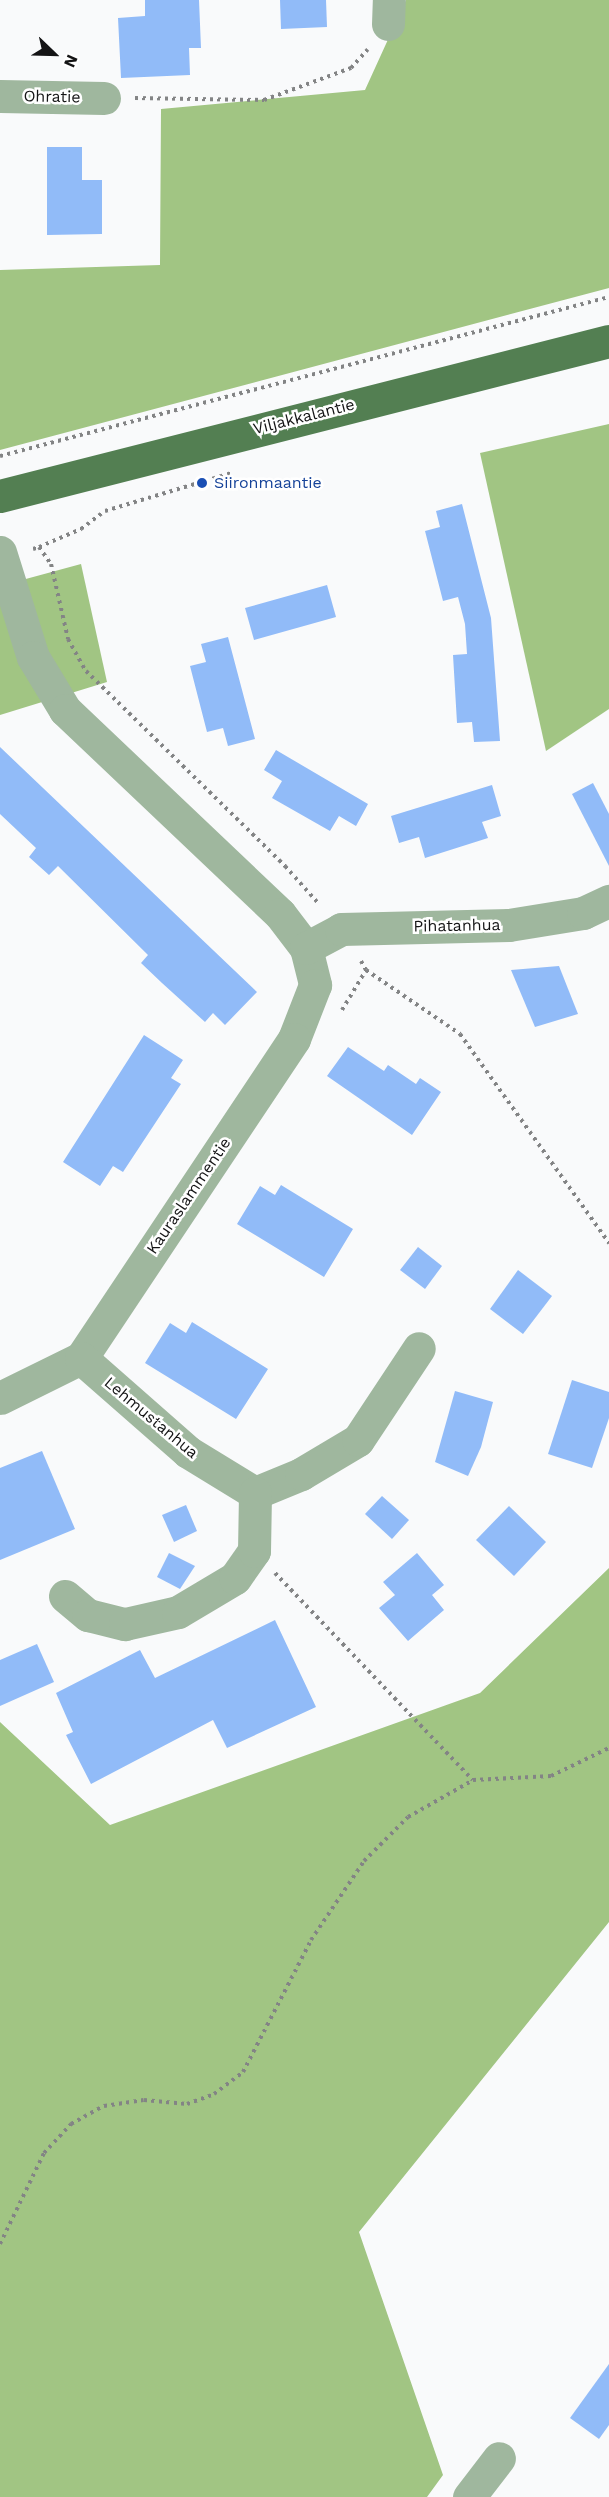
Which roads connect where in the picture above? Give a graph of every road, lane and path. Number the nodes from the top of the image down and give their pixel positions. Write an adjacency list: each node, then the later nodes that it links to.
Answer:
1 (389, 12): 3 (path)
2 (0, 96): 3 (street, Ohratie)
3 (104, 98)
4 (609, 297): 6 (path)
5 (609, 341): 8 (main road, Viljakkalantie)
6 (0, 456)
7 (231, 473): 9 (path)
8 (0, 496)
9 (39, 547): 10 (path); 12 (path)
10 (1, 555): 13 (street)
11 (609, 901): 12 (street, Pihatanhua)
12 (341, 929): 13 (street, Pihatanhua); 14 (path)
13 (306, 948): 16 (street, Kauraslammentie)
14 (609, 1242)
15 (419, 1348): 18 (street)
16 (81, 1358): 17 (street, Kauraslammentie); 18 (street, Lehmustanhua)
17 (0, 1398)
18 (255, 1493): 19 (street)
19 (254, 1551): 20 (street); 22 (path)
20 (65, 1596)
21 (609, 1748): 22 (path)
22 (473, 1780): 23 (path)
23 (0, 2244)
24 (498, 2458): 25 (street)
25 (469, 2497)

